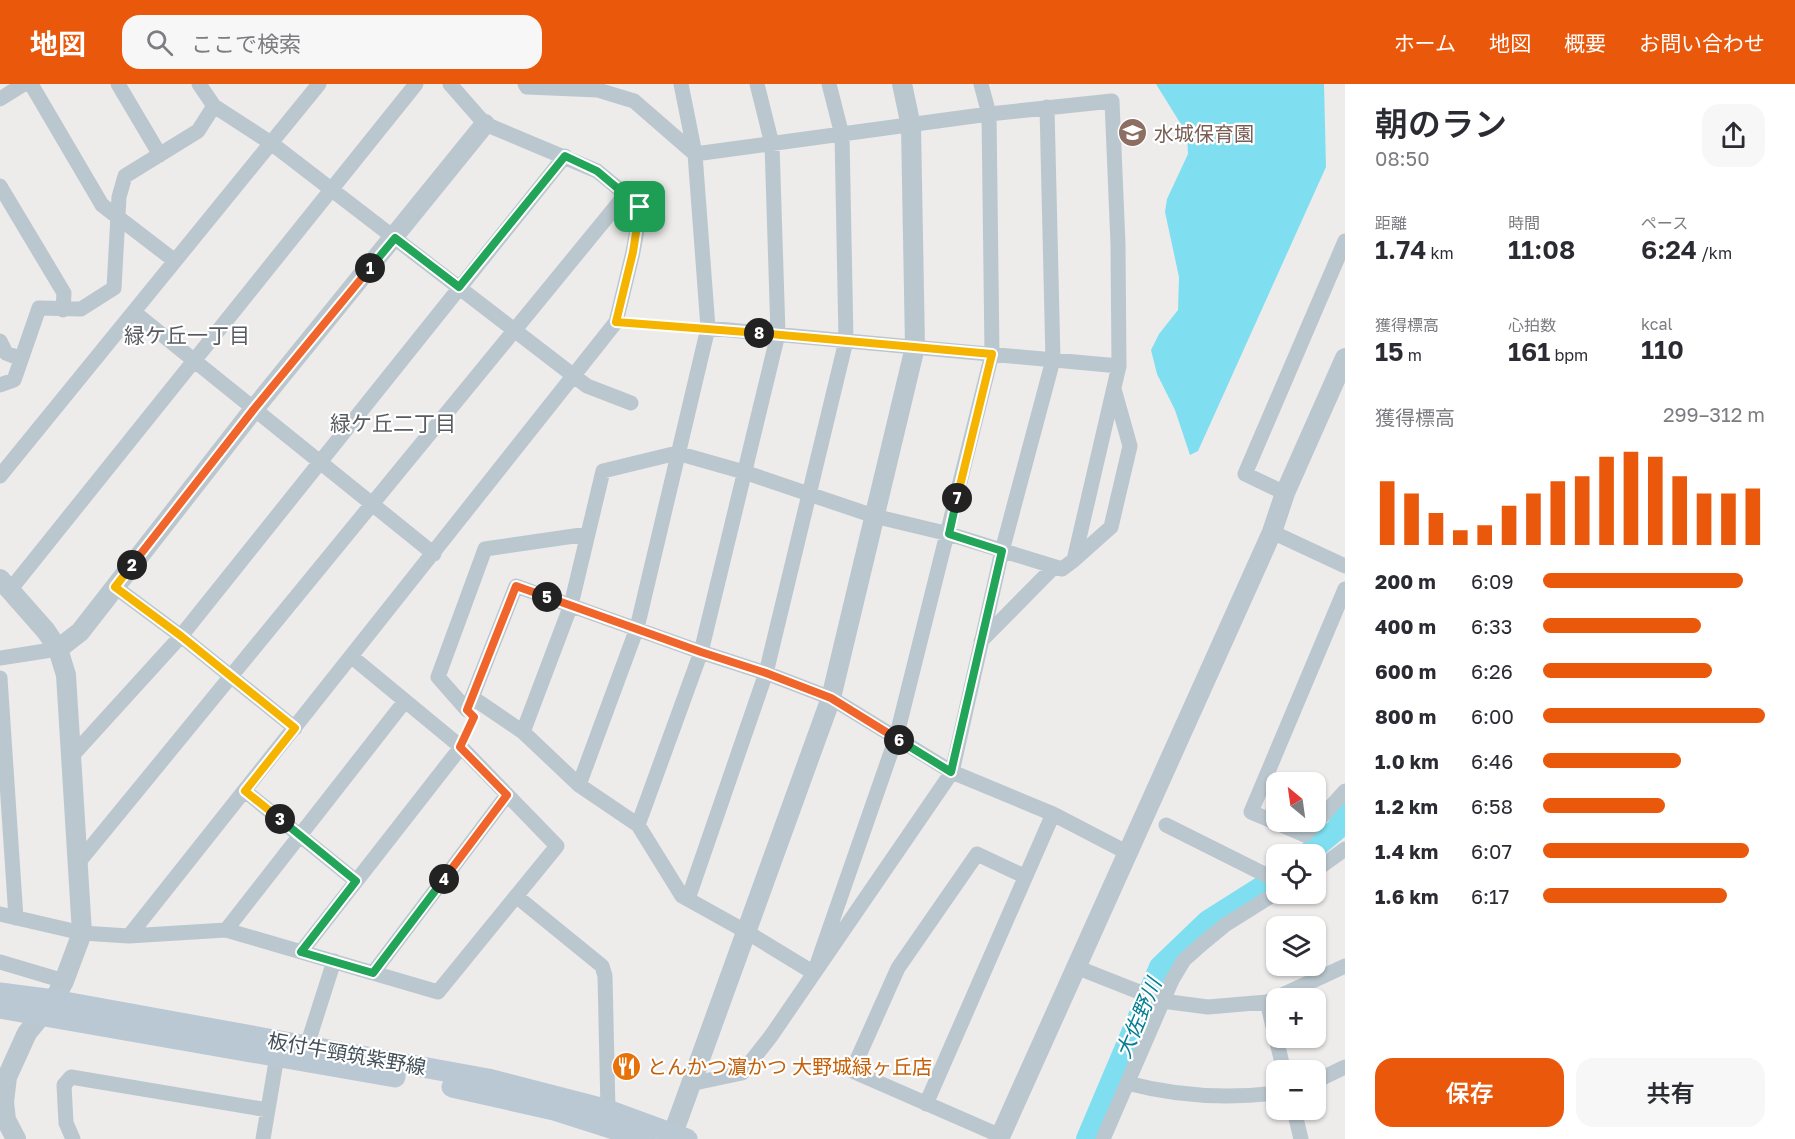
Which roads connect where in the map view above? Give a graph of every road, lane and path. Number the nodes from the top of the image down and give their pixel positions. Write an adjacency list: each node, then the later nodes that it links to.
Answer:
1 (24, 84): 15 (street)
2 (31, 84): 30 (street)
3 (118, 84): 25 (street)
4 (199, 84): 16 (street)
5 (319, 84): 22 (street)
6 (416, 84): 28 (street)
7 (450, 84): 19 (street)
8 (525, 84): 14 (street)
9 (681, 84): 24 (street)
10 (757, 84): 23 (street)
11 (829, 84): 21 (street)
12 (902, 84): 20 (street)
13 (981, 84): 18 (street)
14 (598, 87): 24 (street)
15 (0, 99)
16 (214, 106): 22 (street); 25 (street)
17 (1047, 107): 18 (street); 47 (street); 49 (street)
18 (989, 114): 20 (street); 44 (street)
19 (485, 123): 26 (street); 31 (street)
20 (910, 126): 21 (street); 43 (street)
21 (842, 135): 23 (street); 42 (street)
22 (271, 143): 28 (street); 33 (street)
23 (772, 144): 24 (street); 40 (street)
24 (695, 154): 38 (street)
25 (160, 155): 30 (street)
26 (565, 156): 29 (street); 34 (street)
27 (0, 186): 35 (street)
28 (332, 189): 31 (street); 48 (street)
29 (626, 194): 37 (street); 39 (street)
30 (118, 217): 33 (street); 35 (street)
31 (395, 238): 34 (street); 54 (street)
32 (1345, 241): 59 (street)
33 (175, 261): 36 (street)
34 (459, 287): 39 (street); 56 (street)
35 (63, 310): 46 (street)
36 (134, 312): 48 (street); 58 (street)
37 (616, 322): 38 (lane); 50 (street)
38 (708, 328): 40 (street); 55 (street)
39 (515, 330): 50 (street); 61 (street)
40 (778, 334): 42 (street); 57 (street)
41 (0, 341): 46 (street)
42 (846, 341): 43 (street); 60 (street)
43 (915, 347): 44 (street); 62 (street)
44 (992, 354): 47 (street); 65 (street)
45 (1345, 358): 59 (street)
46 (21, 359): 51 (street)
47 (1053, 360): 49 (street); 66 (street)
48 (194, 361): 54 (street); 71 (street)
49 (1119, 366): 52 (street)
50 (574, 376): 53 (street); 67 (street)
51 (0, 385)
52 (1114, 386): 68 (street); 68 (street)
53 (631, 403)
54 (254, 409): 56 (street); 72 (street)
55 (677, 453): 57 (street); 64 (street); 75 (street)
56 (320, 462): 61 (street); 76 (street)
57 (744, 472): 60 (street); 79 (street)
58 (0, 476)
59 (1285, 493): 63 (street)
60 (811, 495): 62 (street); 82 (street)
61 (372, 504): 67 (street); 83 (street)
62 (874, 516): 65 (street); 85 (street)
63 (1272, 532): 69 (street); 103 (street)
64 (588, 534): 74 (street); 87 (street)
65 (949, 534): 66 (street); 90 (street)
66 (1002, 551): 70 (street); 77 (street)
67 (434, 554): 80 (street)
68 (1074, 560): 70 (street)
69 (1345, 566)
70 (1054, 567): 77 (street)
71 (5, 584): 78 (street)
72 (115, 587): 76 (street); 78 (street)
73 (1345, 589): 96 (street)
74 (572, 605): 75 (street); 87 (street); 89 (street)
75 (637, 628): 79 (street); 94 (street)
76 (181, 636): 83 (street); 92 (street)
77 (981, 641): 93 (street)
78 (58, 649): 81 (street); 92 (street)
79 (701, 652): 82 (street); 99 (street)
80 (352, 657): 86 (street); 88 (street)
81 (0, 658)
82 (766, 673): 85 (street); 110 (street)
83 (231, 677): 88 (street); 104 (street)
84 (0, 678): 113 (street)
85 (831, 698): 90 (street); 115 (street)
86 (405, 701): 91 (street); 101 (street)
87 (470, 704): 89 (street); 91 (lane)
88 (295, 728): 95 (street)
89 (523, 732): 94 (street)
90 (896, 738): 93 (street); 124 (street)
91 (460, 747): 97 (street); 108 (street)
92 (70, 757): 104 (street)
93 (951, 772): 98 (street); 124 (street)
94 (579, 785): 99 (street)
95 (245, 791): 101 (street); 117 (street)
96 (1345, 791)
97 (507, 795): 109 (street); 123 (street)
98 (1053, 814): 103 (street); 107 (street)
99 (638, 825): 110 (street)
100 (1166, 825): 106 (street)
101 (300, 836): 108 (street); 114 (street)
102 (1344, 852): 105 (street)
103 (1128, 853): 122 (street)
104 (78, 863): 116 (street)
105 (1326, 864)
106 (1266, 875)
107 (1024, 876): 139 (street); 139 (street)
108 (356, 881): 118 (street)
109 (516, 896): 123 (street); 141 (street)
110 (688, 899): 115 (street)
111 (1266, 899): 128 (street)
112 (0, 914): 113 (street)
113 (16, 918): 116 (street)
114 (226, 930): 117 (street); 118 (street)
115 (745, 931): 124 (street); 137 (street)
116 (82, 933): 117 (street); 125 (street)
117 (129, 936)
118 (301, 952): 119 (street)
119 (334, 961): 123 (street); 132 (street)
120 (0, 962): 125 (street)
121 (1345, 966): 126 (street)
122 (1076, 967): 128 (street); 144 (street)
123 (373, 973)
124 (814, 974): 137 (street)
125 (64, 981): 130 (street)
126 (1297, 988)
127 (0, 993): 130 (main road, 板付牛頸筑紫野線)
128 (1162, 1001): 129 (street); 136 (street)
129 (1266, 1002)
130 (47, 1007): 131 (main road, 板付牛頸筑紫野線); 132 (main road, 板付牛頸筑紫野線); 133 (main road, 板付牛頸筑紫野線); 145 (street)
131 (0, 1008)
132 (304, 1053): 133 (main road, 板付牛頸筑紫野線); 141 (main road, 板付牛頸筑紫野線); 148 (main road, 板付牛頸筑紫野線)
133 (277, 1056): 140 (street)
134 (1345, 1067): 135 (street)
135 (1326, 1076)
136 (1127, 1083): 138 (street); 149 (street)
137 (690, 1084): 143 (street)
138 (1266, 1094)
139 (926, 1104): 144 (street)
140 (268, 1110): 146 (street); 147 (street)
141 (608, 1110): 143 (main road, 板付牛頸筑紫野線)
142 (1296, 1120): 150 (street)
143 (677, 1137)
144 (1000, 1138)
145 (16, 1139)
146 (73, 1139)
147 (263, 1139)
148 (645, 1139)
149 (1103, 1139)
150 (1301, 1139)

